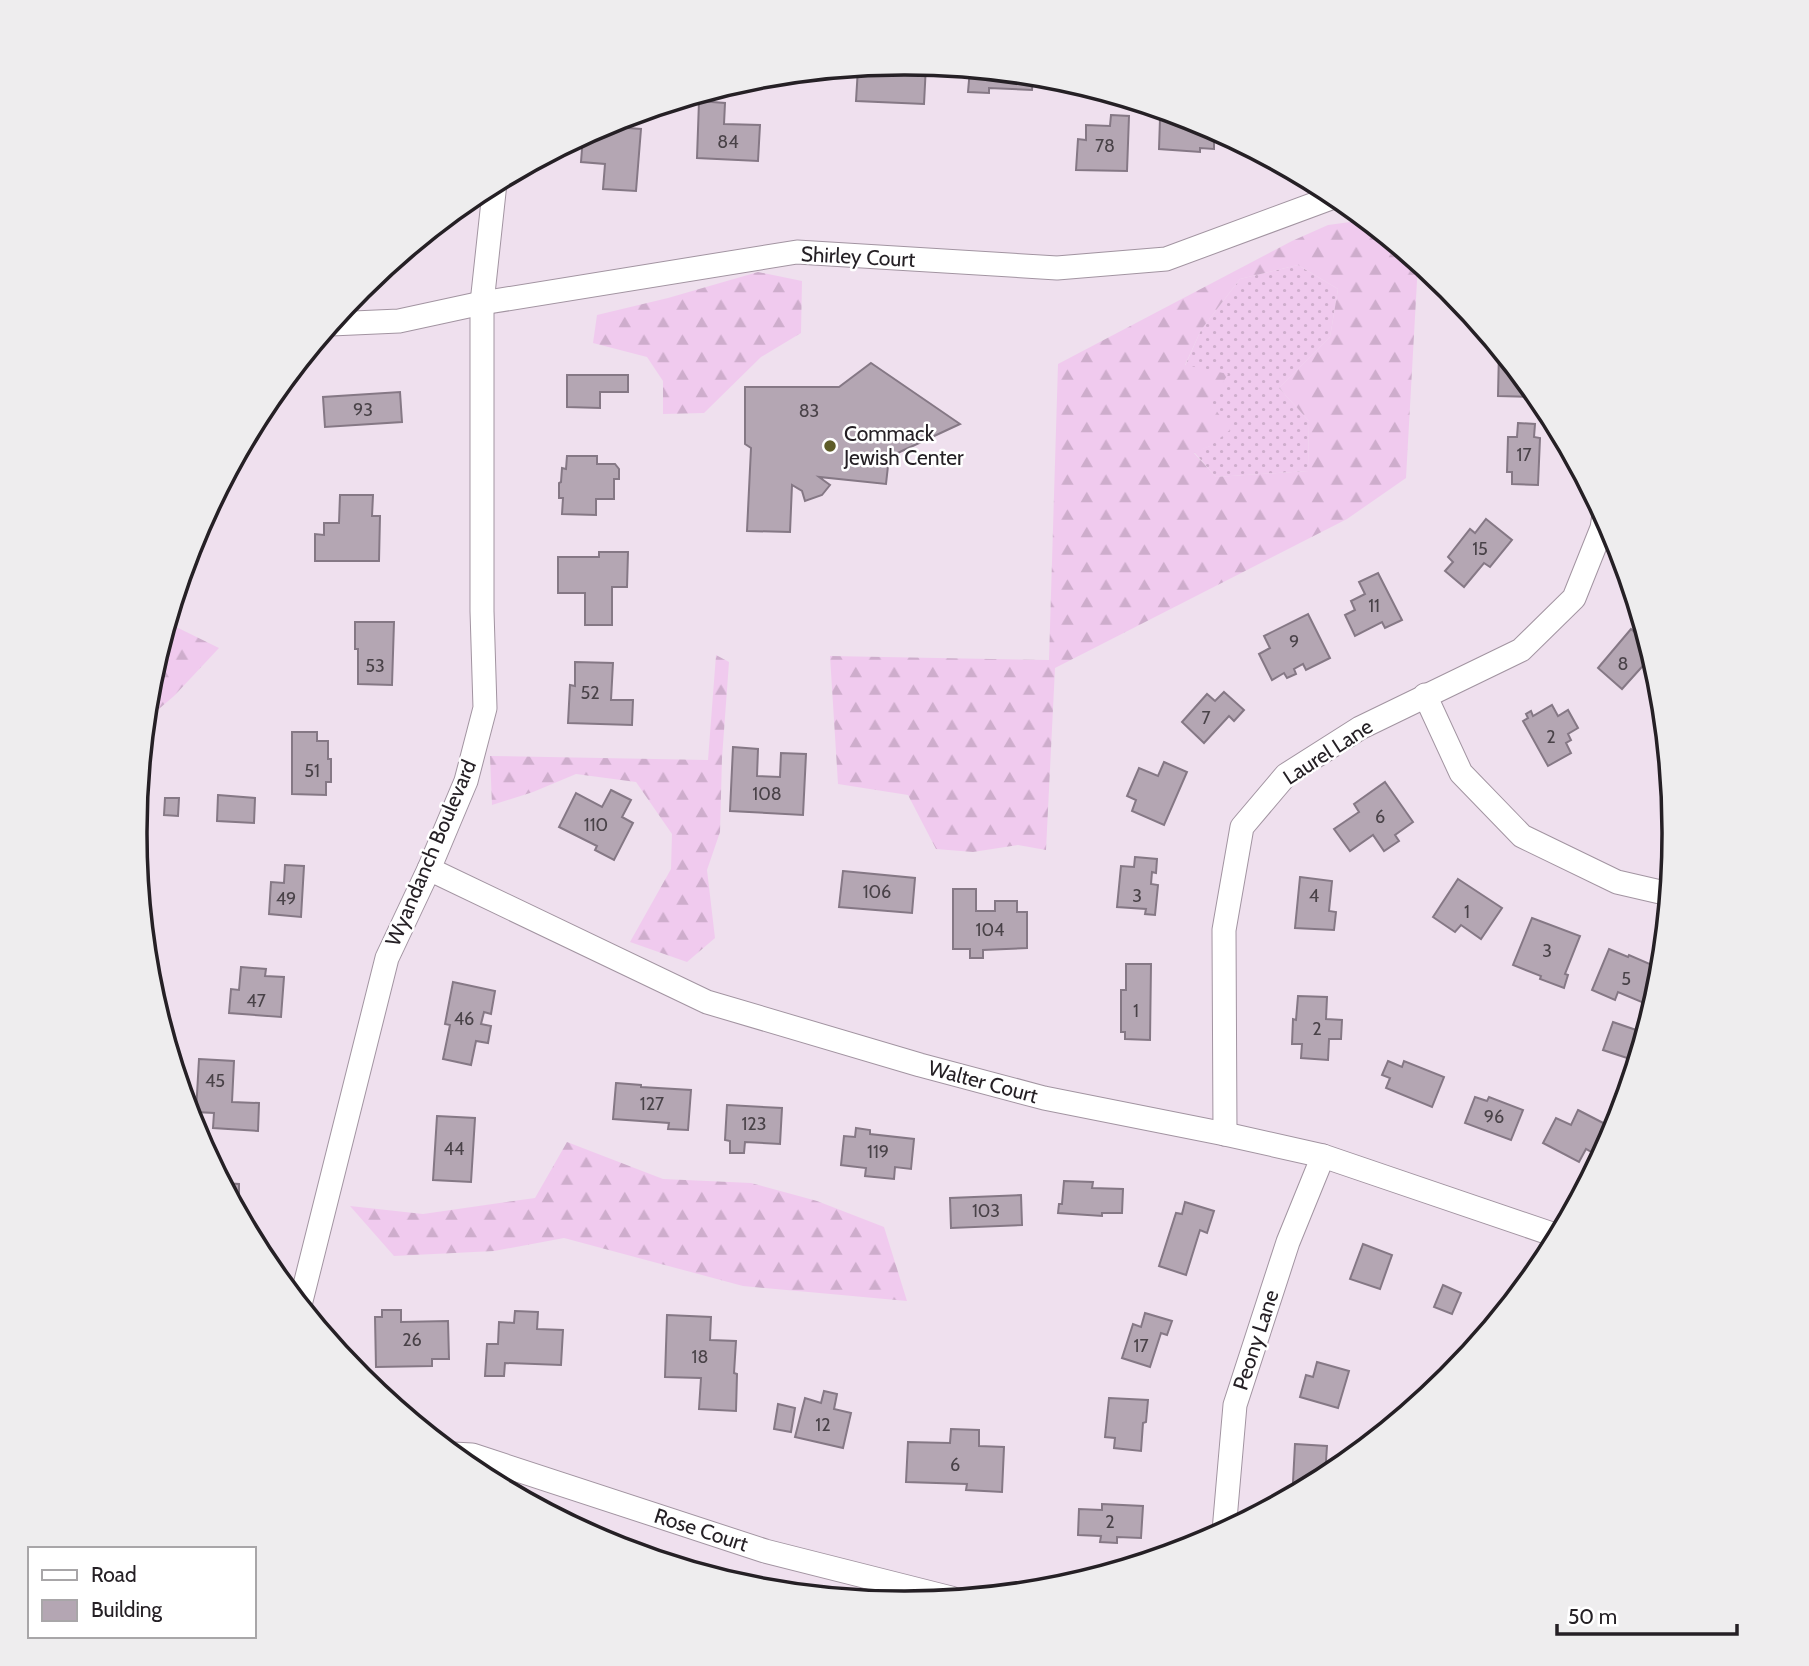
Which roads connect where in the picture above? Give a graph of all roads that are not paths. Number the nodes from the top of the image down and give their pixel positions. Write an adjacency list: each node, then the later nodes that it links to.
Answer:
1 (493, 197): 3 (street, Wyandanch Boulevard)
2 (1322, 201): 3 (street, Shirley Court)
3 (482, 303): 4 (street, Shirley Court); 7 (street, Wyandanch Boulevard)
4 (344, 323)
5 (1600, 533): 6 (street, Laurel Lane)
6 (1424, 695): 8 (street); 9 (street, Laurel Lane)
7 (429, 869): 9 (street, Walter Court); 12 (street, Wyandanch Boulevard)
8 (1660, 892)
9 (1225, 1134): 10 (street, Walter Court)
10 (1322, 1156): 11 (street, Walter Court); 14 (street, Peony Lane)
11 (1548, 1233)
12 (303, 1294)
13 (473, 1455): 15 (street, Rose Court)
14 (1225, 1520)
15 (921, 1590)

